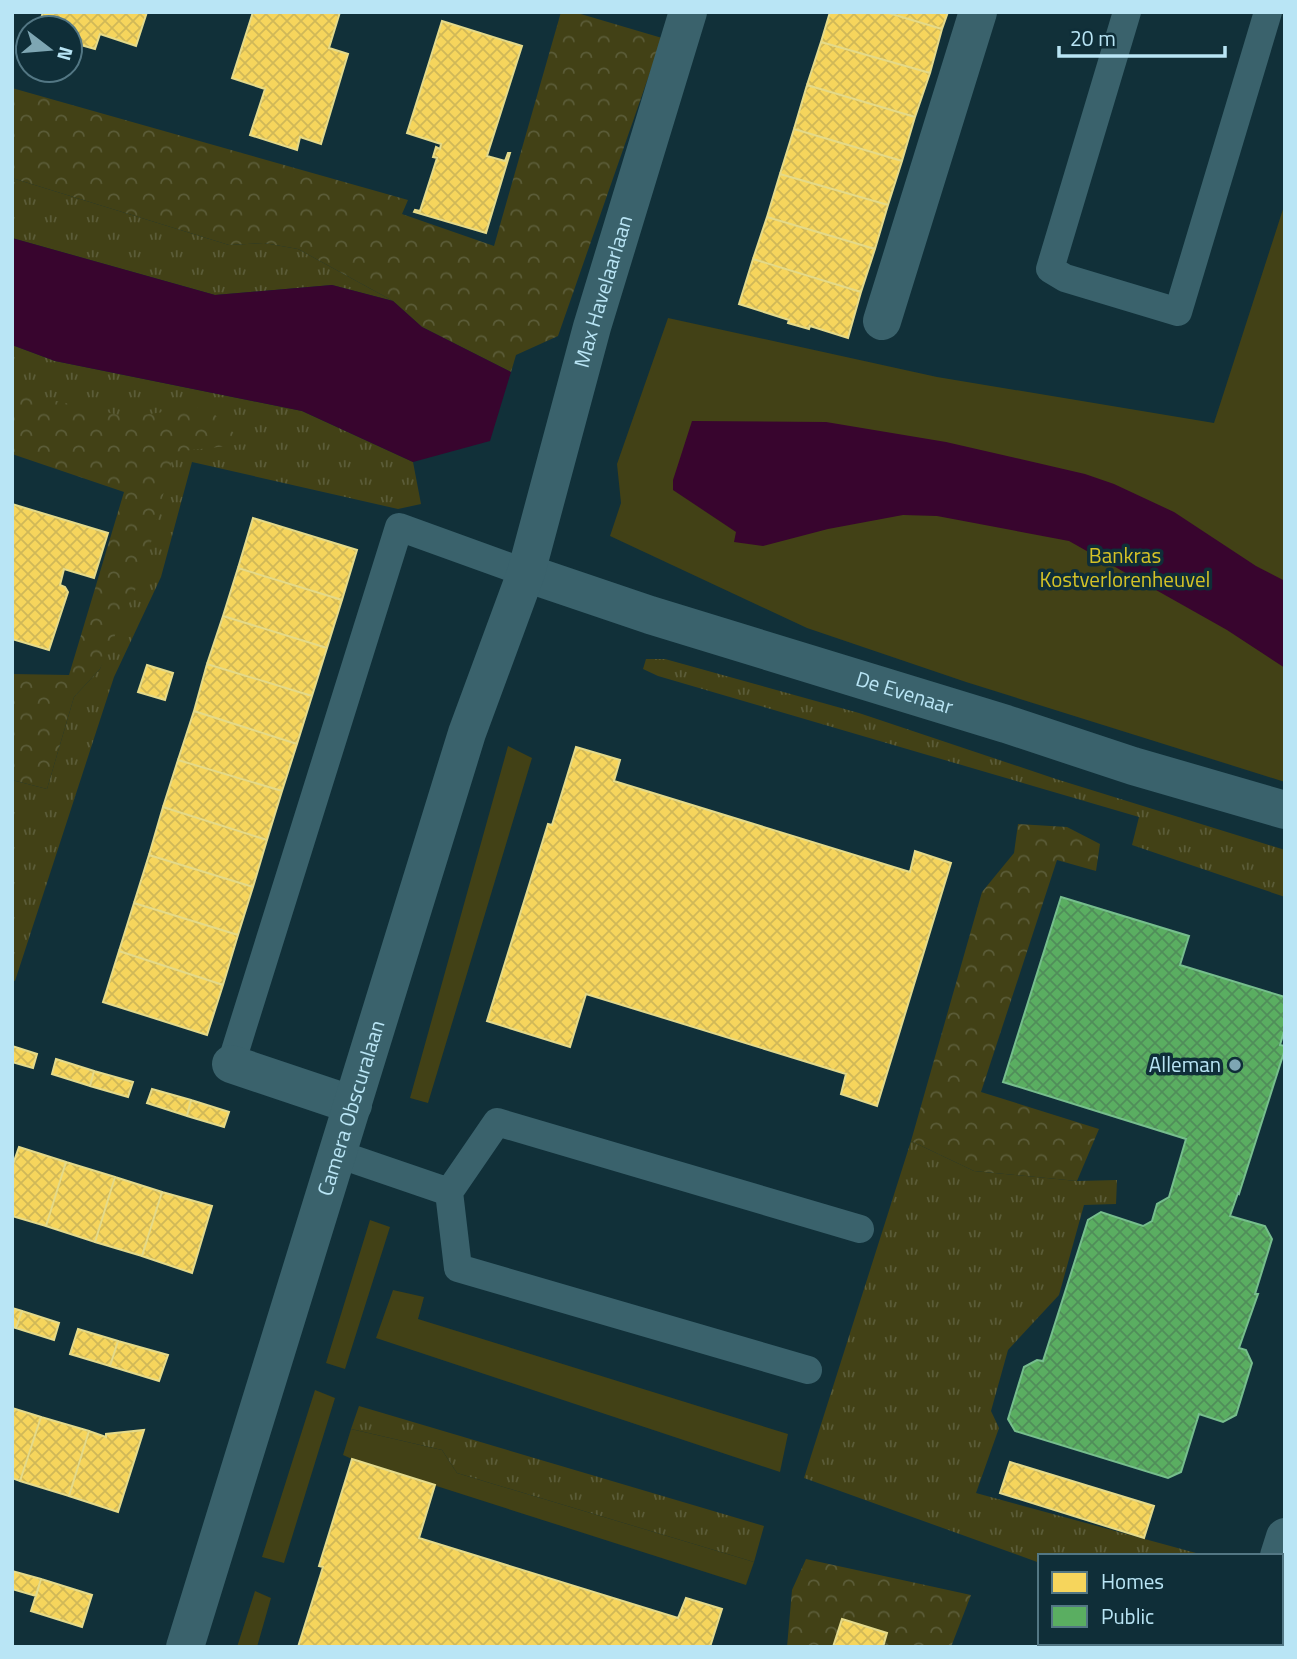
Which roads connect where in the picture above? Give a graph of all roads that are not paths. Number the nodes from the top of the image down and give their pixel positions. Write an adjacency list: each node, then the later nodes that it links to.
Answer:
1 (688, 12): 6 (street, Max Havelaarlaan)
2 (978, 12): 5 (street)
3 (1127, 12): 4 (lane)
4 (1268, 12)
5 (882, 321)
6 (526, 573): 7 (street, De Evenaar); 8 (lane); 9 (street, Camera Obscuralaan)
7 (1285, 810)
8 (231, 1064): 9 (street)
9 (352, 1105): 10 (street, Camera Obscuralaan)
10 (338, 1154): 11 (lane); 16 (street, Camera Obscuralaan)
11 (449, 1192): 12 (lane); 13 (lane)
12 (860, 1229)
13 (808, 1370)
14 (1285, 1537): 15 (street)
15 (1280, 1554)
16 (185, 1647)

